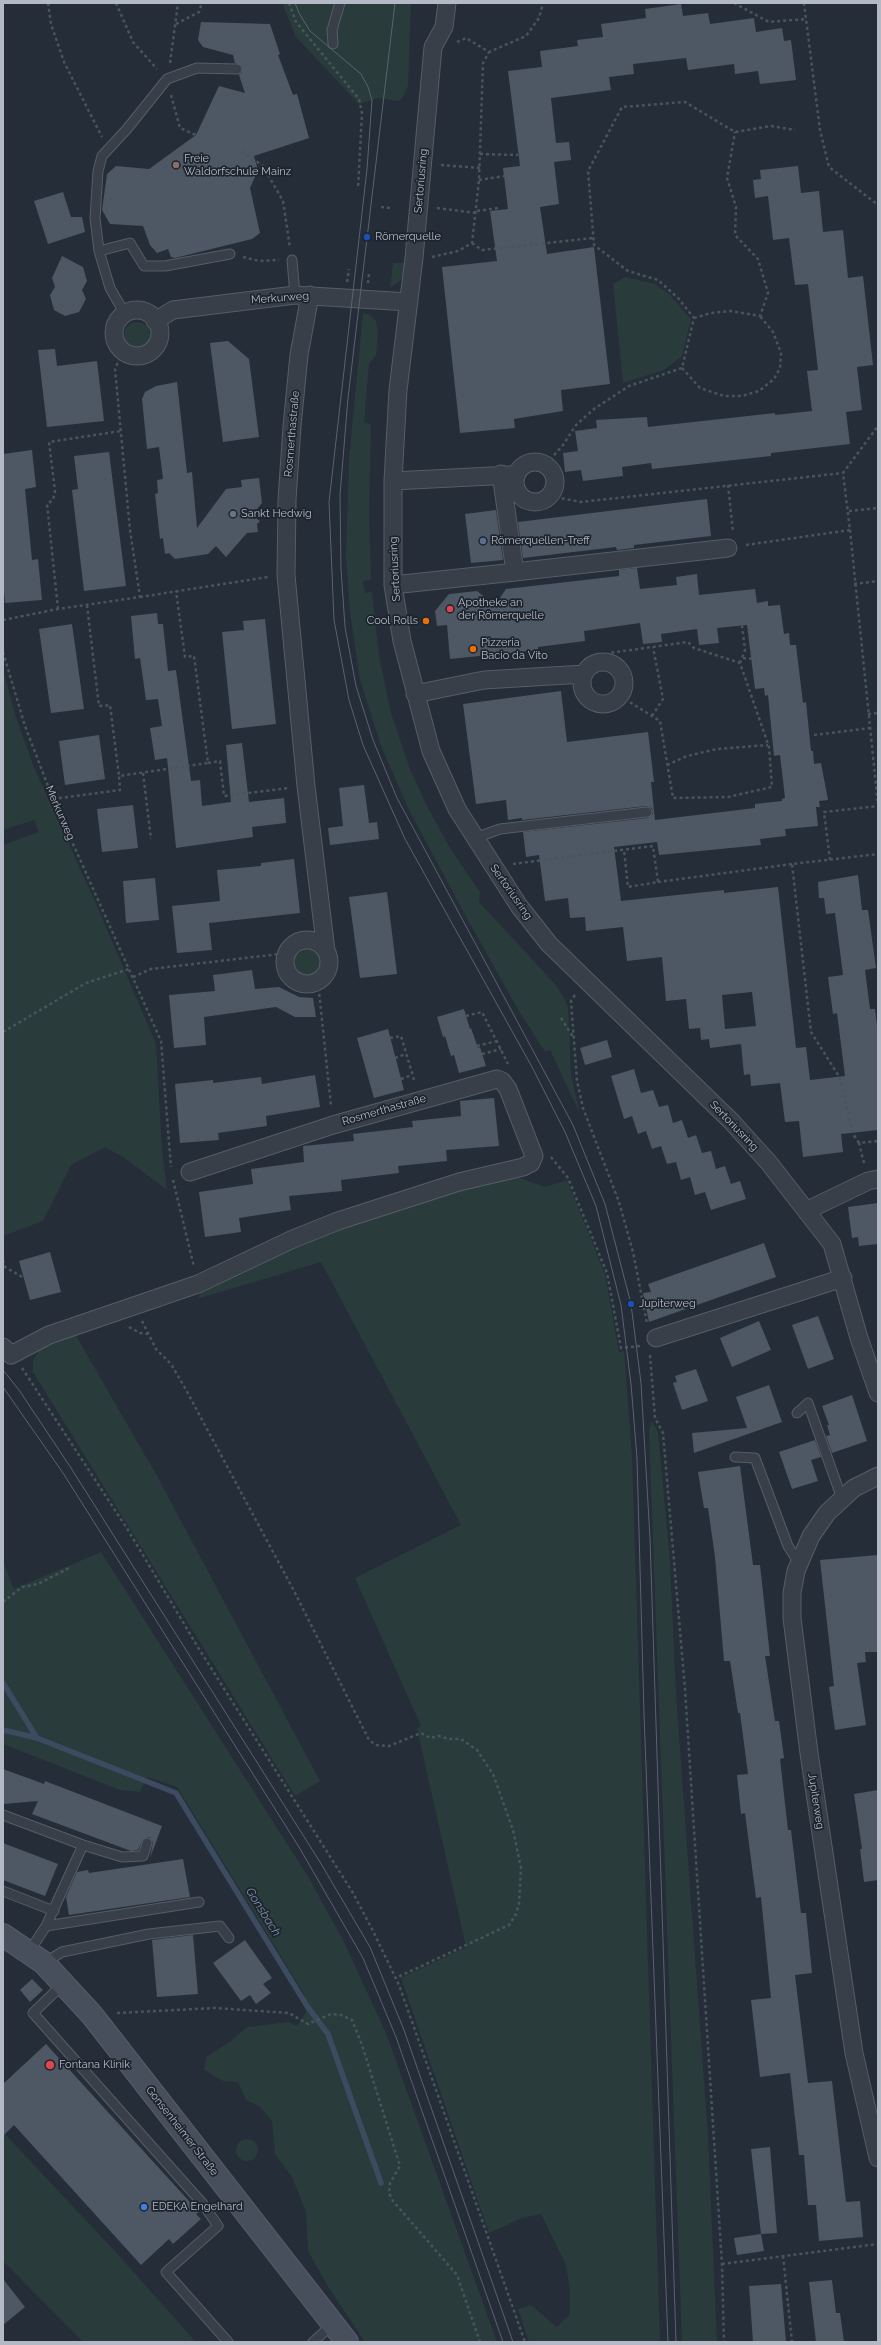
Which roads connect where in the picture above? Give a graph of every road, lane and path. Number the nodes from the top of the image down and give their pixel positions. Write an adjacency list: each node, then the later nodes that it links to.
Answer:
1 (48, 3): 21 (path)
2 (116, 3): 18 (path)
3 (202, 3): 12 (path)
4 (289, 3): 29 (path)
5 (340, 3): 15 (lane)
6 (442, 3): 13 (street)
7 (446, 3): 13 (street, Sertoriusring)
8 (543, 3): 16 (path)
9 (734, 3): 11 (path)
10 (804, 3): 11 (path)
11 (806, 19): 30 (path)
12 (175, 24)
13 (444, 27): 25 (street, Sertoriusring)
14 (455, 43): 16 (path)
15 (333, 44)
16 (489, 52): 23 (path)
17 (237, 69): 18 (lane)
18 (167, 79): 21 (lane)
19 (795, 130): 20 (path)
20 (735, 132): 36 (path); 48 (path)
21 (108, 150): 38 (lane)
22 (242, 151): 41 (path)
23 (480, 154): 24 (path); 26 (path)
24 (518, 155)
25 (422, 163): 26 (path); 31 (street, Sertoriusring)
26 (480, 168): 28 (path)
27 (504, 176): 28 (path)
28 (479, 180): 35 (path)
29 (358, 189)
30 (878, 205)
31 (418, 206): 35 (path); 46 (street, Sertoriusring)
32 (381, 207): 33 (path)
33 (390, 208)
34 (498, 208): 35 (path)
35 (477, 212): 37 (path)
36 (593, 238): 37 (path); 49 (path)
37 (472, 242): 40 (path)
38 (99, 251): 39 (lane); 47 (lane)
39 (230, 254)
40 (429, 258)
41 (292, 260): 42 (path); 45 (lane)
42 (259, 261)
43 (349, 269): 44 (path)
44 (347, 284)
45 (302, 295): 46 (street, Merkurweg); 50 (street, Merkurweg); 66 (street, Rosmerthastraße)
46 (409, 302): 58 (street, Sertoriusring)
47 (125, 314): 50 (street); 51 (street)
48 (760, 316): 49 (path); 52 (path)
49 (694, 318): 52 (path)
50 (155, 321): 51 (street)
51 (123, 351): 54 (path)
52 (682, 368): 55 (path)
53 (878, 426): 56 (path)
54 (121, 431): 71 (path); 73 (path)
55 (546, 464): 57 (street); 60 (street)
56 (843, 473): 59 (path); 62 (path)
57 (508, 474): 58 (street); 60 (street); 65 (street)
58 (393, 480): 69 (street, Sertoriusring)
59 (728, 485): 60 (path); 64 (path)
60 (550, 496)
61 (878, 508): 62 (path)
62 (849, 511): 63 (path)
63 (850, 530): 64 (path); 68 (path)
64 (731, 547): 65 (street)
65 (515, 572): 69 (street)
66 (286, 575): 70 (path); 94 (street, Rosmerthastraße)
67 (878, 581): 68 (path)
68 (854, 584): 85 (path)
69 (393, 585): 82 (street, Sertoriusring)
70 (176, 591): 71 (path); 90 (path)
71 (140, 597): 72 (path)
72 (87, 605): 73 (path); 93 (path)
73 (58, 609): 74 (path)
74 (3, 620)
75 (742, 625): 78 (path)
76 (653, 647): 80 (path); 81 (path); 86 (path)
77 (3, 652): 95 (path, Merkurweg)
78 (743, 658): 79 (path); 80 (path)
79 (756, 659)
80 (740, 663): 89 (path)
81 (588, 669): 82 (street); 83 (street); 83 (street)
82 (415, 694): 98 (street, Sertoriusring)
83 (620, 696): 86 (path)
84 (878, 713): 85 (path)
85 (868, 714): 87 (path)
86 (652, 716): 91 (path)
87 (870, 728): 88 (path); 96 (path)
88 (814, 735)
89 (768, 745): 91 (path); 91 (path)
90 (208, 763): 92 (path); 94 (path)
91 (667, 765)
92 (143, 773): 93 (path); 99 (path)
93 (119, 776): 95 (path)
94 (306, 786): 106 (street, Rosmerthastraße)
95 (53, 799): 108 (path, Merkurweg)
96 (878, 806): 102 (path)
97 (647, 812): 98 (lane)
98 (475, 838): 104 (street, Sertoriusring)
99 (151, 840)
100 (624, 850): 104 (path); 105 (path); 105 (path)
101 (878, 854): 102 (path)
102 (830, 860): 103 (path)
103 (792, 864): 105 (path); 130 (path)
104 (493, 867): 134 (street, Sertoriusring)
105 (658, 882)
106 (326, 951): 107 (street); 110 (street, Rosmerthastraße)
107 (288, 953): 109 (path); 110 (street)
108 (130, 969): 109 (path, Merkurweg); 114 (path)
109 (134, 977): 123 (path, Merkurweg)
110 (318, 982): 128 (path, Rosmerthastraße)
111 (571, 1001): 116 (path)
112 (466, 1016): 117 (path)
113 (561, 1018): 116 (path)
114 (3, 1032)
115 (390, 1038): 120 (path)
116 (573, 1038): 139 (path)
117 (497, 1041): 118 (path); 119 (path)
118 (477, 1046)
119 (501, 1049): 121 (path); 126 (path)
120 (406, 1054): 122 (path); 124 (path)
121 (482, 1054)
122 (396, 1058)
123 (162, 1064)
124 (412, 1075): 125 (path); 127 (path)
125 (401, 1078)
126 (502, 1081): 127 (street, Rosmerthastraße); 131 (street)
127 (419, 1099): 132 (street, Rosmerthastraße)
128 (331, 1105)
129 (878, 1141): 130 (path)
130 (860, 1143): 133 (path)
131 (541, 1155): 138 (street); 139 (path)
132 (190, 1172)
133 (873, 1180): 134 (street)
134 (808, 1210): 137 (street, Sertoriusring)
135 (3, 1260): 136 (path)
136 (24, 1278)
137 (844, 1278): 139 (street); 141 (street, Sertoriusring)
138 (136, 1306): 140 (street); 159 (path)
139 (650, 1342): 165 (path)
140 (7, 1351): 159 (path)
141 (878, 1393)
142 (797, 1413): 145 (lane)
143 (735, 1457): 146 (lane)
144 (878, 1476): 145 (street, Jupiterweg)
145 (842, 1499): 146 (street, Jupiterweg)
146 (799, 1563): 162 (street, Jupiterweg)
147 (69, 1568): 148 (path)
148 (3, 1602)
149 (3, 1815): 151 (lane)
150 (147, 1843): 151 (lane)
151 (83, 1845): 154 (lane)
152 (3, 1891): 154 (lane)
153 (199, 1902): 155 (lane)
154 (54, 1911): 155 (lane)
155 (46, 1926): 158 (lane)
156 (3, 1935): 158 (main road, Gonsenheimer Straße)
157 (229, 1938): 158 (lane)
158 (37, 1957): 160 (main road, Gonsenheimer Straße)
159 (396, 1978): 171 (path)
160 (64, 1983): 166 (main road, Gonsenheimer Straße); 167 (lane)
161 (115, 2013): 170 (path)
162 (878, 2158)
163 (878, 2244): 164 (path)
164 (783, 2256): 165 (path); 173 (path)
165 (722, 2264): 172 (path)
166 (333, 2324): 168 (lane); 169 (main road, Gonsenheimer Straße)
167 (228, 2342)
168 (313, 2342)
169 (347, 2342)
170 (480, 2342)
171 (525, 2342)
172 (724, 2342)
173 (792, 2342)

